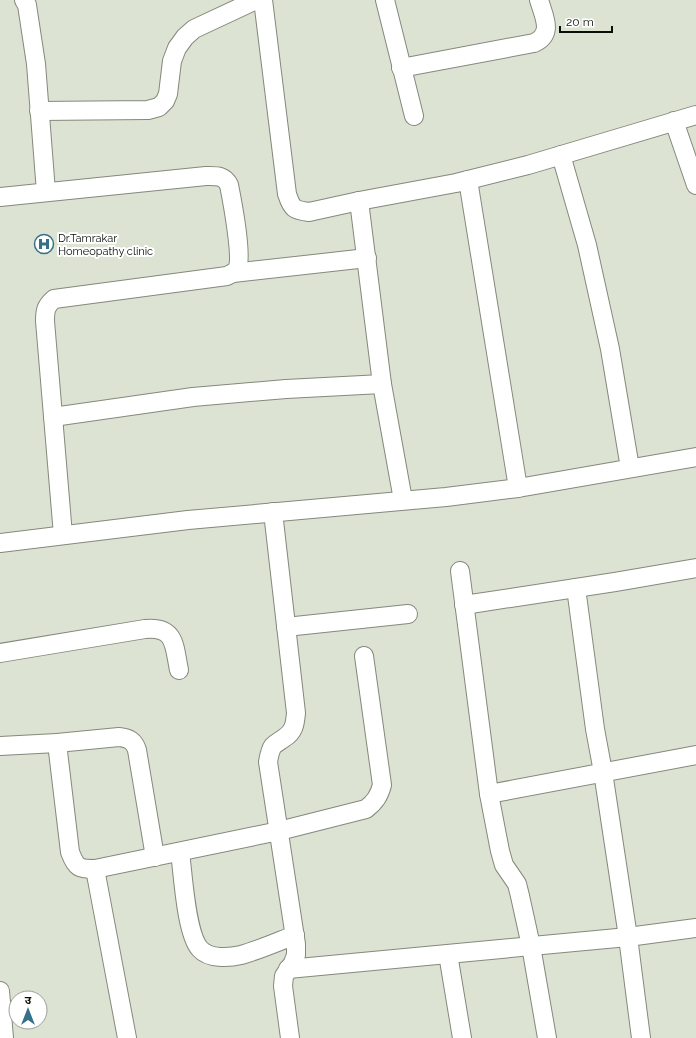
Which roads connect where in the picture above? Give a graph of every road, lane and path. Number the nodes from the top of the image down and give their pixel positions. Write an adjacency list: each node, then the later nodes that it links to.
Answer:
1 (24, 0): 7 (street)
2 (256, 0): 7 (street)
3 (263, 0): 16 (street)
4 (385, 0): 6 (street)
5 (539, 0): 6 (street)
6 (401, 68): 9 (street)
7 (40, 111): 14 (street)
8 (696, 115): 10 (street)
9 (414, 116)
10 (674, 122): 11 (street); 13 (street)
11 (561, 155): 12 (street); 22 (street)
12 (468, 180): 16 (street); 23 (street)
13 (696, 185)
14 (46, 192): 15 (street); 18 (street)
15 (0, 197)
16 (359, 201): 17 (street)
17 (366, 258): 18 (street); 19 (street)
18 (233, 273): 20 (street)
19 (382, 384): 20 (street); 24 (street)
20 (54, 417): 26 (street)
21 (696, 456): 22 (street)
22 (630, 468): 23 (street)
23 (518, 488): 24 (street)
24 (403, 500): 25 (street)
25 (273, 512): 26 (street); 33 (street)
26 (64, 535): 27 (street)
27 (0, 543)
28 (696, 568): 30 (street)
29 (460, 571): 31 (street)
30 (576, 588): 31 (street); 40 (street)
31 (464, 605): 41 (street)
32 (408, 614): 33 (street)
33 (286, 627): 42 (street)
34 (0, 653): 36 (street)
35 (364, 656): 42 (street)
36 (179, 670)
37 (57, 743): 38 (street); 44 (street); 45 (street)
38 (0, 746)
39 (696, 755): 40 (street)
40 (603, 772): 41 (street); 48 (street)
41 (489, 794): 49 (street)
42 (279, 831): 43 (street); 47 (street)
43 (180, 852): 44 (street); 47 (street)
44 (155, 857): 45 (street)
45 (95, 869): 54 (street)
46 (696, 928): 48 (street)
47 (295, 935): 51 (street)
48 (628, 937): 49 (street); 58 (street)
49 (531, 946): 50 (street); 57 (street)
50 (448, 954): 51 (street); 56 (street)
51 (288, 969): 55 (street)
52 (0, 991): 53 (street)
53 (4, 1038)
54 (127, 1038)
55 (290, 1038)
56 (462, 1038)
57 (547, 1038)
58 (641, 1038)

